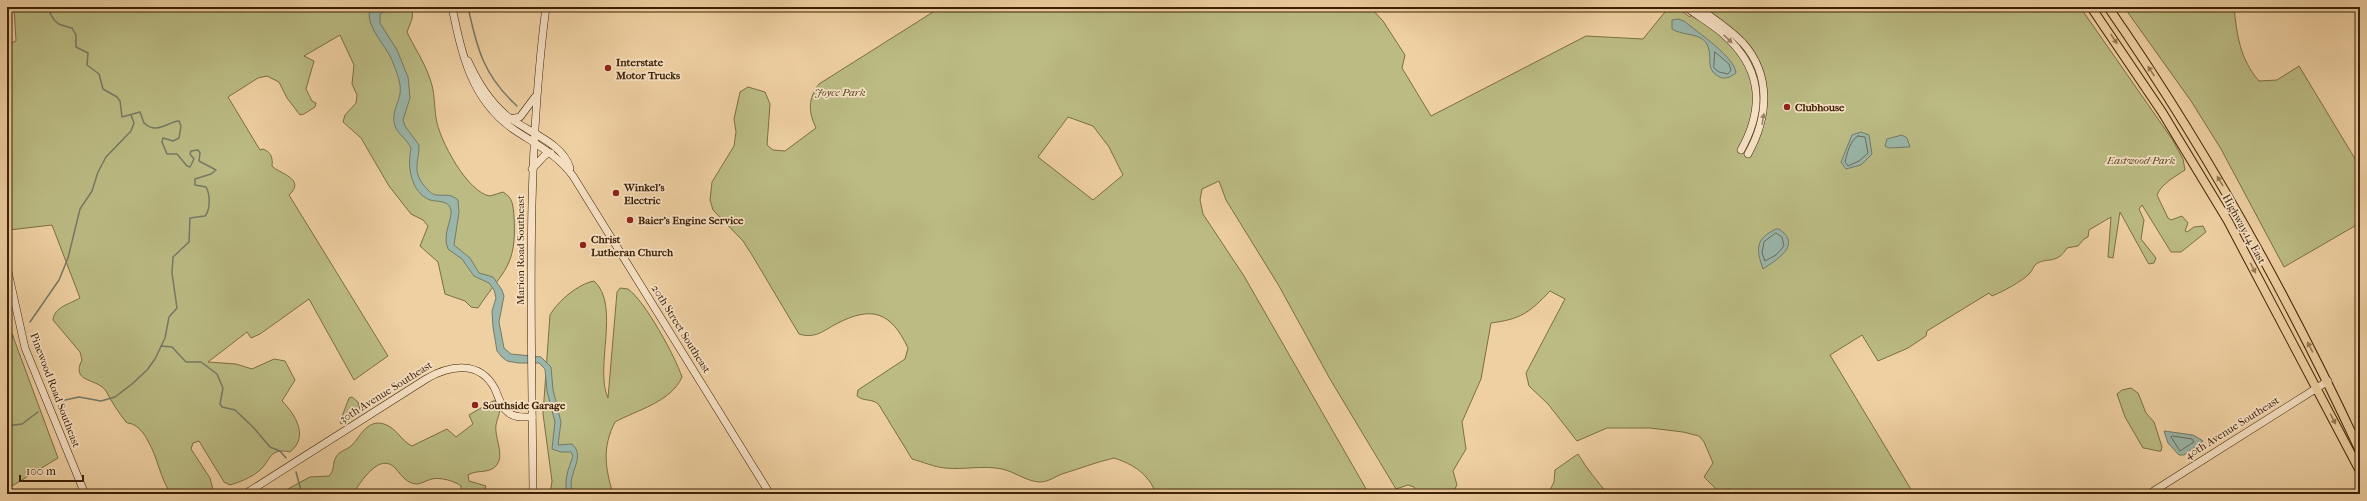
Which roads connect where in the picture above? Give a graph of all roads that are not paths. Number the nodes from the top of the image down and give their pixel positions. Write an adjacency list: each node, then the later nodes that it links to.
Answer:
1 (452, 7): 8 (street, 20th Street Southeast); 10 (street, 20th Street Southeast)
2 (546, 7): 7 (street, Marion Road Southeast)
3 (1686, 7): 11 (street, one-way to 11)
4 (1697, 7): 13 (street, one-way to 4)
5 (2091, 7): 18 (main road, Highway 14 East, one-way to 18)
6 (2108, 7): 17 (main road, Highway 14 East, one-way to 6)
7 (536, 97): 8 (street); 9 (street, Marion Road Southeast)
8 (510, 119): 9 (street, 20th Street Southeast)
9 (533, 134): 10 (street, Marion Road Southeast); 15 (street, 20th Street Southeast)
10 (533, 142): 12 (street, 20th Street Southeast); 14 (street, Marion Road Southeast)
11 (1741, 150)
12 (551, 153): 14 (street); 15 (street, 20th Street Southeast)
13 (1748, 154)
14 (532, 169): 19 (street, Marion Road Southeast)
15 (573, 176): 25 (street, 20th Street Southeast)
16 (7, 268): 22 (street, Pinewood Road Southeast)
17 (2328, 381): 18 (street, 40th Avenue Southeast); 20 (main road, Highway 14 East)
18 (2316, 388): 21 (main road, Highway 14 East, one-way to 21); 26 (street, 40th Avenue Southeast)
19 (532, 417): 23 (street, 30th Avenue Southeast); 24 (street, Marion Road Southeast)
20 (2360, 451)
21 (2360, 471)
22 (86, 494)
23 (245, 494)
24 (533, 494)
25 (770, 494)
26 (2149, 494)

